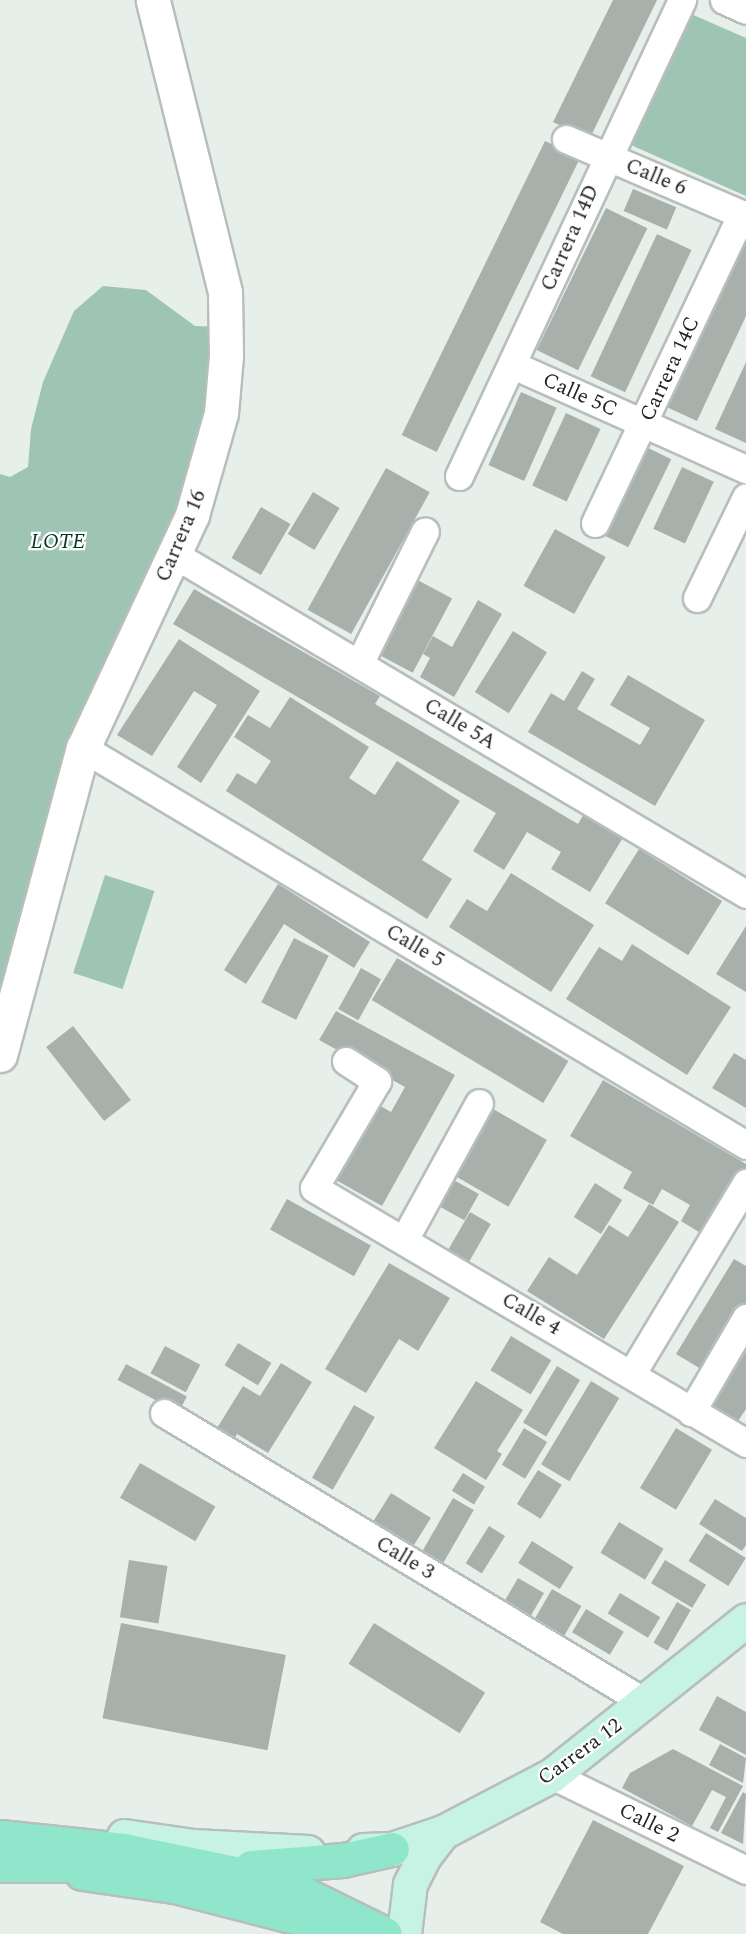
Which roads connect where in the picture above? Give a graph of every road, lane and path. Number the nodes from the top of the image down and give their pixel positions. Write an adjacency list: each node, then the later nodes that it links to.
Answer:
1 (153, 0): 15 (street, Carrera 16)
2 (682, 0): 6 (street, Carrera 14D)
3 (724, 0): 4 (street)
4 (746, 10)
5 (566, 139): 6 (street, Calle 6)
6 (607, 157): 7 (street, Calle 6); 8 (street, Carrera 14D)
7 (744, 215): 9 (street, Carrera 14C)
8 (513, 365): 9 (street, Calle 5C); 11 (street, Carrera 14D)
9 (645, 424): 10 (street, Calle 5C); 13 (street, Carrera 14C)
10 (746, 469)
11 (459, 476)
12 (746, 497): 16 (street)
13 (595, 523)
14 (426, 531): 17 (street)
15 (175, 555): 17 (street, Calle 5A); 18 (street, Carrera 16)
16 (697, 598)
17 (359, 664): 19 (street, Calle 5A)
18 (83, 748): 20 (street, Carrera 16); 23 (street, Calle 5)
19 (746, 894)
20 (0, 1054)
21 (346, 1061): 25 (street, Calle 4)
22 (479, 1103): 25 (street)
23 (746, 1144)
24 (746, 1183): 27 (street)
25 (404, 1240): 27 (street, Calle 4)
26 (746, 1318): 28 (street)
27 (632, 1373): 28 (street, Calle 4)
28 (691, 1412): 30 (street, Calle 4)
29 (164, 1413): 32 (street, Calle 3)
30 (746, 1443)
31 (746, 1620): 32 (main road, Carrera 12)
32 (646, 1703): 33 (main road, Carrera 12)
33 (552, 1775): 35 (main road, Carrera 12); 39 (street, Calle 2)
34 (0, 1824): 36 (main road, Carrera 12)
35 (443, 1832): 36 (main road, Carrera 12); 42 (main road)
36 (392, 1849): 38 (main road)
37 (1, 1856): 38 (main road); 40 (main road)
38 (195, 1864): 41 (main road)
39 (746, 1869)
40 (361, 1934)
41 (385, 1934)
42 (404, 1934)

